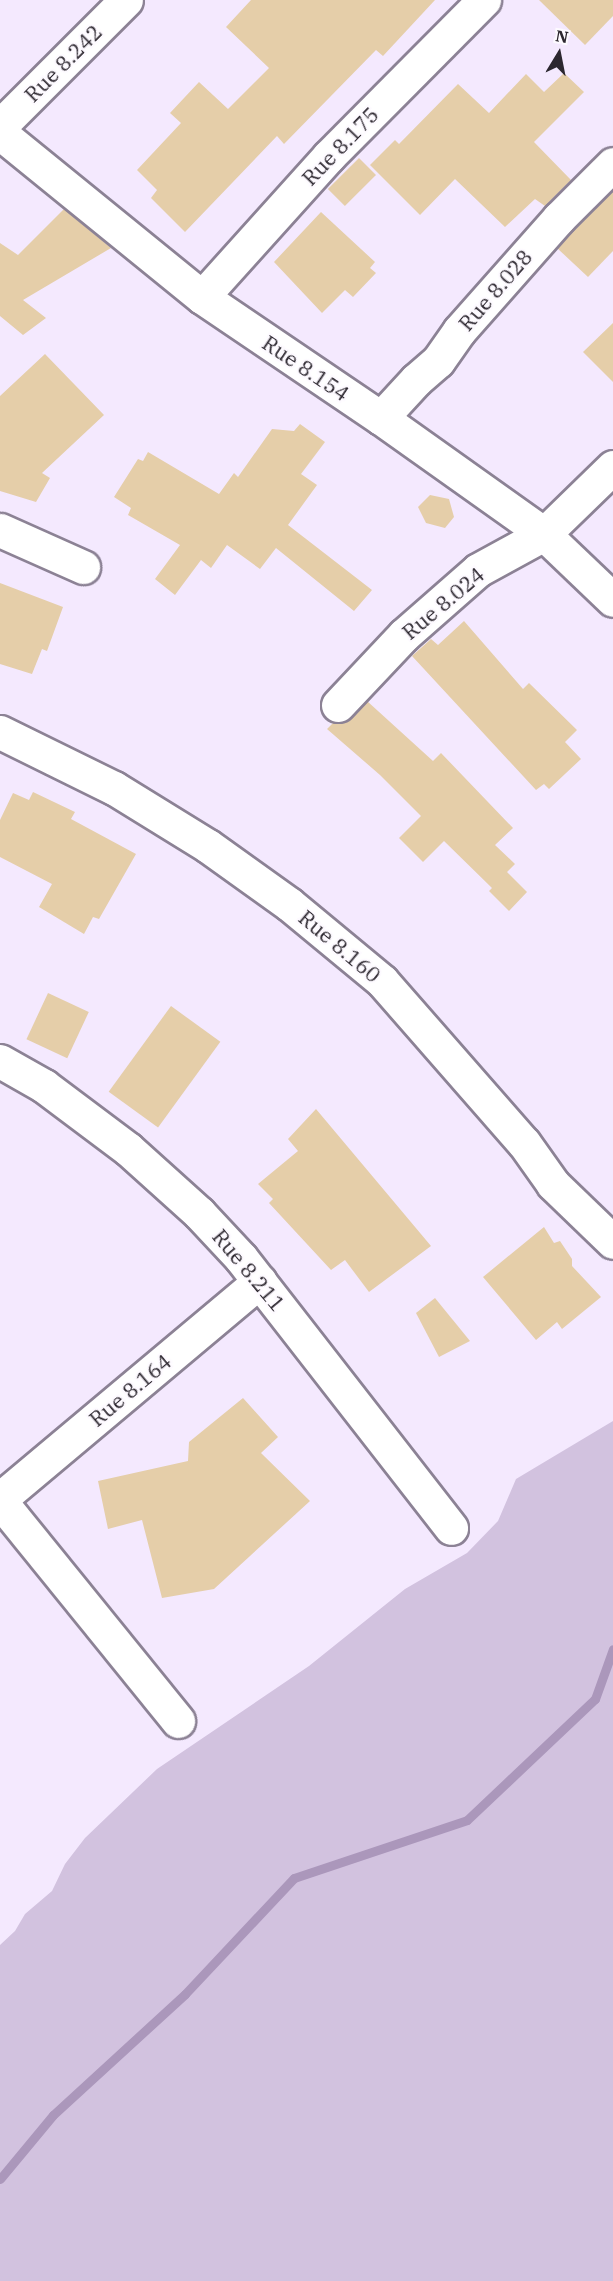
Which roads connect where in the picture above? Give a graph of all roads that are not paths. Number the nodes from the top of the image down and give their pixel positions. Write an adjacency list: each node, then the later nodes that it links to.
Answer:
1 (126, 0): 3 (street, Rue 8.242)
2 (484, 0): 6 (street, Rue 8.175)
3 (0, 126)
4 (0, 133): 6 (street, Rue 8.154)
5 (613, 164): 7 (street, Rue 8.028)
6 (202, 297): 7 (street, Rue 8.154)
7 (381, 418): 10 (street, Rue 8.154)
8 (613, 467): 10 (street, Rue 8.024)
9 (0, 530): 11 (street)
10 (544, 534): 12 (street, Rue 8.154); 13 (street, Rue 8.024)
11 (83, 567)
12 (613, 600)
13 (338, 705)
14 (0, 732): 16 (street, Rue 8.160)
15 (0, 1061): 17 (street, Rue 8.211)
16 (613, 1242)
17 (260, 1281): 18 (street, Rue 8.164); 19 (street, Rue 8.211)
18 (0, 1500): 20 (street)
19 (451, 1528)
20 (178, 1721)

